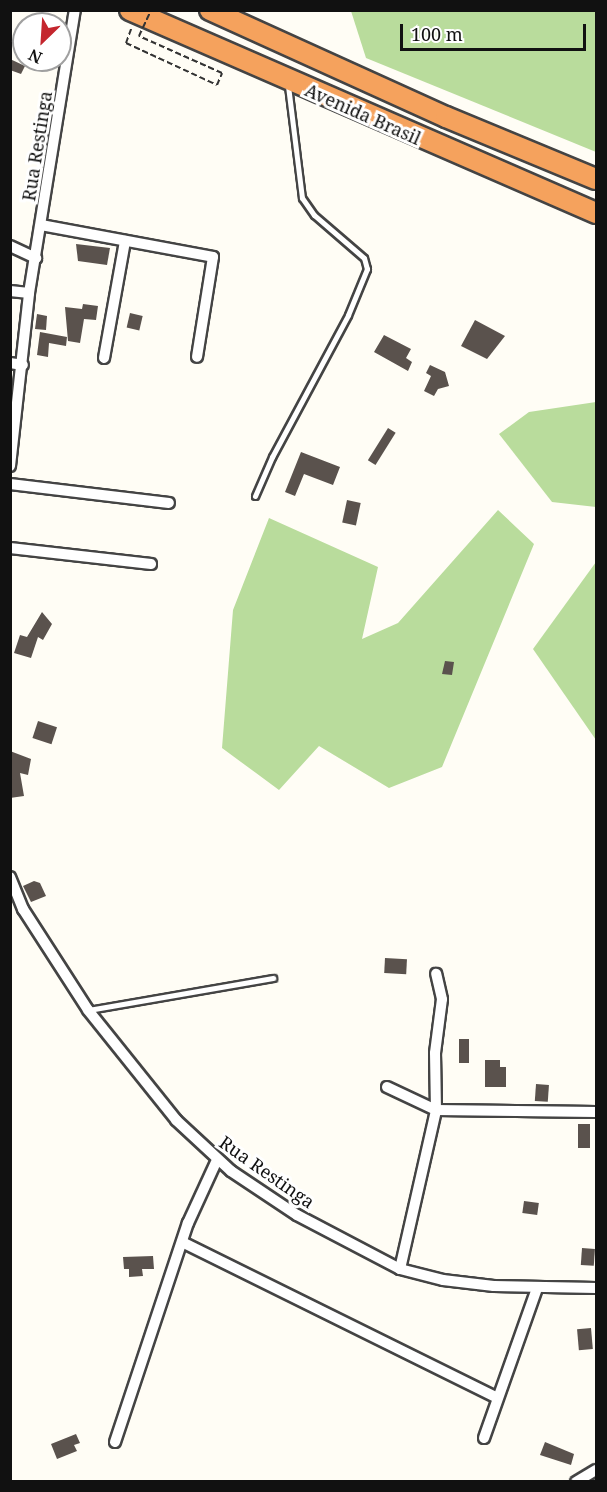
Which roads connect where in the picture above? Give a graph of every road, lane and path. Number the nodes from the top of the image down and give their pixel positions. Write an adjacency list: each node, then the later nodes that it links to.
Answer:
1 (75, 10): 9 (street, Rua Restinga)
2 (130, 10): 6 (highway, Avenida Brasil)
3 (151, 10): 5 (path, bridge)
4 (210, 10): 7 (highway, Avenida Brasil)
5 (126, 43)
6 (287, 80): 8 (highway, Avenida Brasil); 22 (lane)
7 (597, 178)
8 (597, 213)
9 (41, 225): 10 (street); 12 (street, Rua Restinga)
10 (125, 241): 15 (street); 16 (street)
11 (10, 246): 12 (street)
12 (36, 258): 14 (street, Rua Restinga)
13 (10, 291): 14 (street)
14 (29, 293): 18 (street, Rua Restinga)
15 (197, 357)
16 (104, 358)
17 (10, 363): 18 (street)
18 (23, 364): 19 (street, Rua Restinga)
19 (13, 439): 20 (street, Rua Restinga)
20 (10, 466)
21 (10, 484): 23 (street)
22 (255, 496)
23 (169, 503)
24 (10, 548): 25 (street)
25 (152, 564)
26 (10, 877): 29 (street, Rua Restinga)
27 (436, 974): 31 (street)
28 (273, 978): 29 (lane)
29 (88, 1010): 33 (street, Rua Restinga)
30 (387, 1087): 31 (street)
31 (436, 1110): 32 (street); 35 (street)
32 (597, 1112)
33 (217, 1161): 34 (street); 35 (street, Rua Restinga)
34 (182, 1242): 38 (street); 40 (street)
35 (400, 1269): 36 (street, Rua Restinga)
36 (537, 1288): 37 (street, Rua Restinga); 38 (street)
37 (597, 1288)
38 (497, 1398): 39 (street)
39 (484, 1438)
40 (115, 1442)
41 (597, 1470): 42 (street)
42 (576, 1482)

